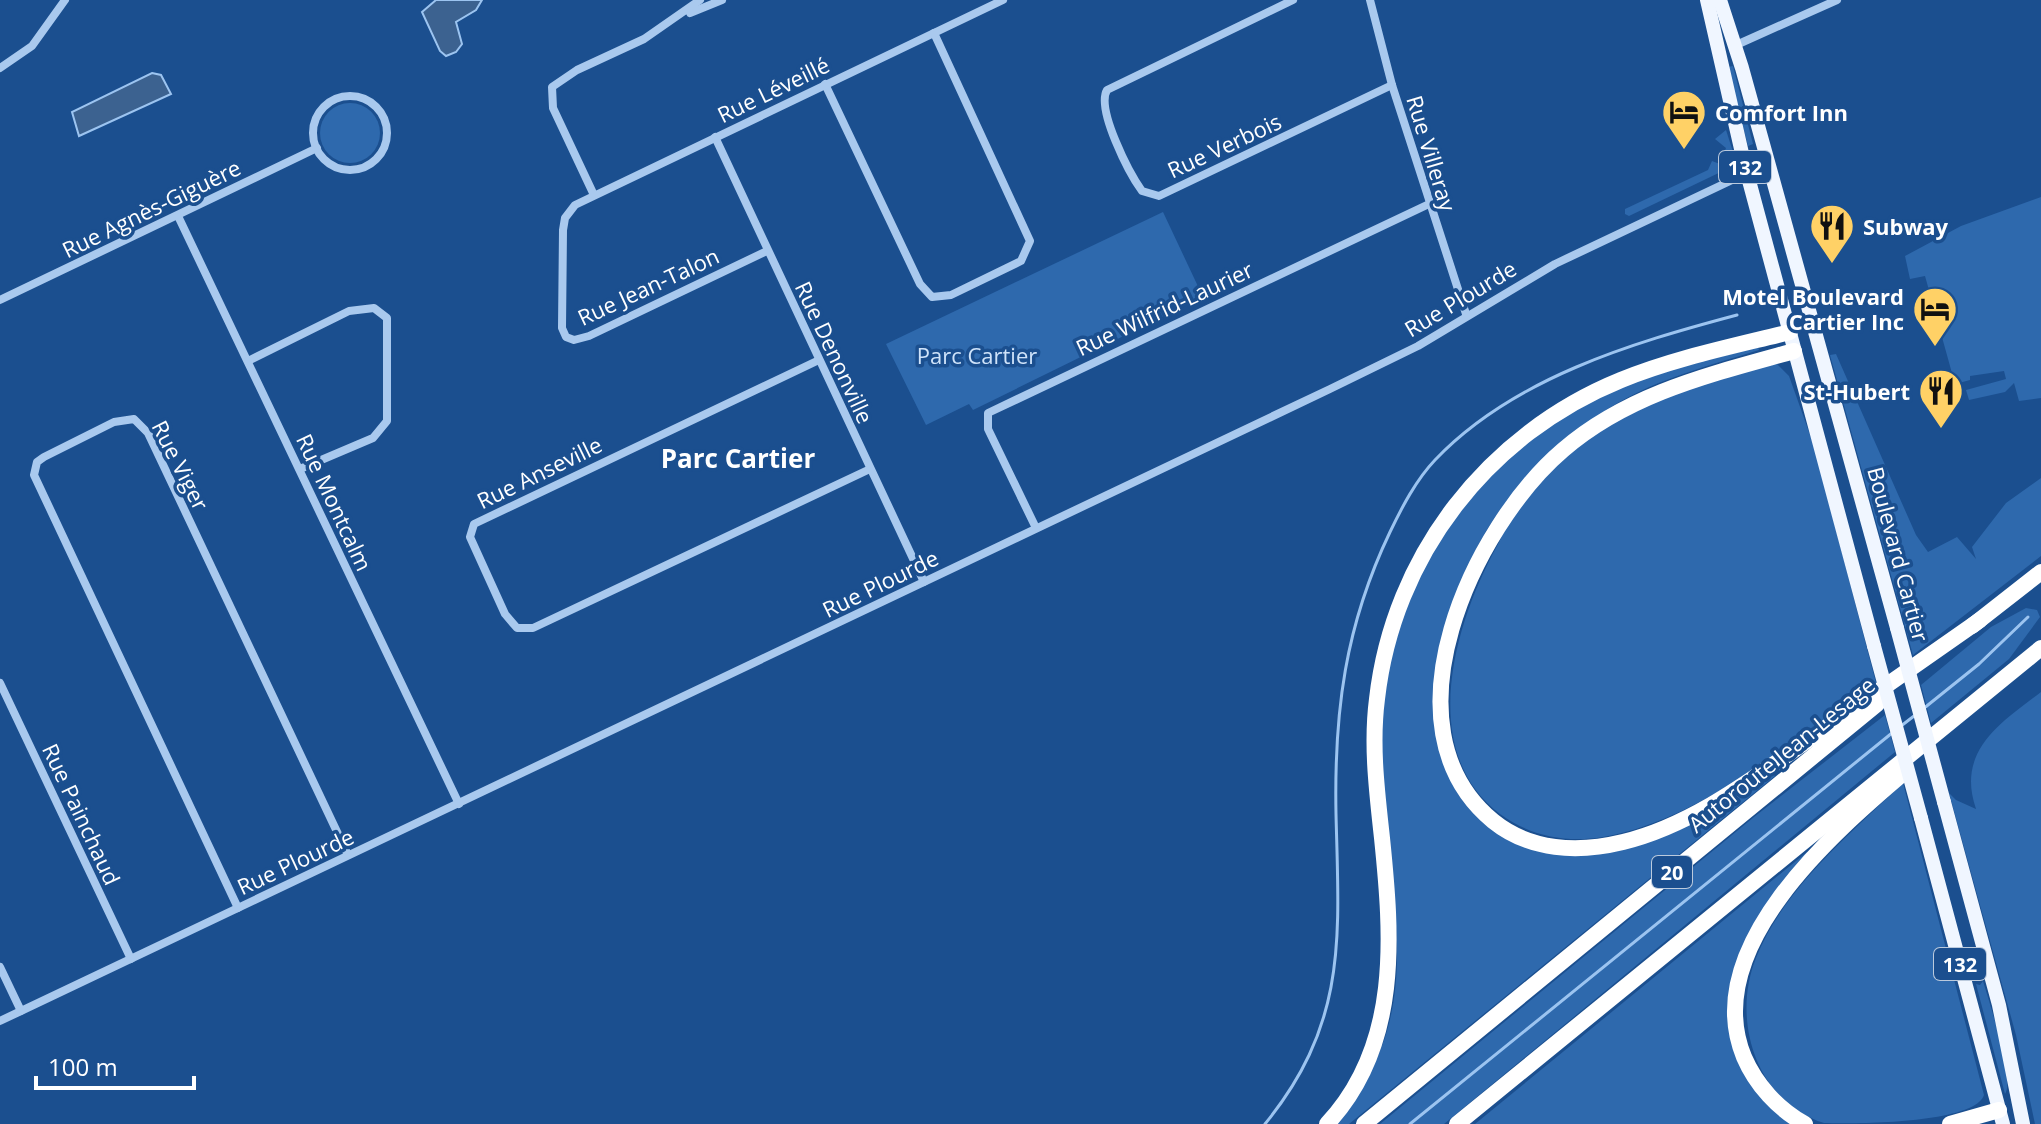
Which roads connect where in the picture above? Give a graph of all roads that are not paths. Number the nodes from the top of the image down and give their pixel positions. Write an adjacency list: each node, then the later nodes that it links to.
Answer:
1 (65, 0): 14 (street)
2 (700, 0): 10 (street)
3 (722, 0): 10 (street)
4 (1003, 0): 11 (street, Rue Léveillé)
5 (1293, 0): 16 (street, Rue Verbois)
6 (1370, 0): 16 (street, Rue Villeray)
7 (1707, 0): 13 (main road, 132)
8 (1720, 0): 12 (main road, Boulevard Cartier / 132)
9 (1837, 0): 12 (street)
10 (678, 18): 21 (street)
11 (934, 33): 15 (street, Rue Léveillé); 15 (street)
12 (1735, 46): 13 (street); 19 (main road, Boulevard Cartier / 132)
13 (1717, 50): 20 (main road, 132)
14 (0, 68)
15 (825, 84): 17 (street, Rue Léveillé)
16 (1392, 85): 22 (street, Rue Villeray)
17 (715, 137): 21 (street, Rue Léveillé); 25 (street, Rue Denonville)
18 (317, 148): 18 (street); 23 (street, Rue Agnès-Giguère)
19 (1768, 163): 20 (street, Rue Plourde); 28 (main road, Boulevard Cartier / 132)
20 (1747, 172): 27 (street, Rue Plourde); 29 (main road, 132)
21 (593, 193): 24 (street, Rue Léveillé)
22 (1429, 204): 27 (street, Rue Villeray); 36 (street, Rue Wilfrid-Laurier)
23 (178, 216): 26 (street, Rue Agnès-Giguère); 33 (street, Rue Montcalm)
24 (565, 218): 25 (street, Rue Jean-Talon)
25 (767, 251): 32 (street, Rue Denonville)
26 (0, 300)
27 (1466, 314): 36 (street, Rue Plourde)
28 (1813, 326): 29 (main road); 30 (main road, Boulevard Cartier / 132)
29 (1790, 332): 31 (main road, 132); 51 (highway)
30 (1819, 345): 31 (main road); 49 (main road, Boulevard Cartier / 132, bridge)
31 (1794, 351): 39 (highway); 50 (main road, 132, bridge)
32 (819, 360): 35 (street, Rue Denonville); 35 (street, Rue Anseville)
33 (248, 361): 34 (street, Rue Montcalm); 34 (street)
34 (300, 469): 42 (street, Rue Montcalm)
35 (870, 469): 38 (street, Rue Denonville)
36 (1036, 528): 38 (street, Rue Plourde)
37 (2041, 572): 39 (highway, Autoroute Jean-Lesage / 20)
38 (924, 582): 42 (street, Rue Plourde)
39 (1980, 620): 52 (highway, Autoroute Jean-Lesage / 20)
40 (2041, 648): 53 (highway); 54 (highway)
41 (0, 683): 45 (street, Rue Painchaud)
42 (459, 804): 43 (street, Rue Plourde)
43 (348, 855): 44 (street, Rue Plourde); 44 (street, Rue Viger)
44 (238, 908): 45 (street, Rue Plourde)
45 (131, 959): 47 (street, Rue Plourde)
46 (0, 967): 47 (street)
47 (21, 1011): 48 (street, Rue Plourde)
48 (0, 1021)
49 (2019, 1105): 50 (main road); 56 (main road, Boulevard Cartier / 132)
50 (2001, 1117): 55 (highway)
51 (1327, 1124)
52 (1364, 1124)
53 (1457, 1124)
54 (1805, 1124)
55 (1950, 1124)
56 (2022, 1124)

